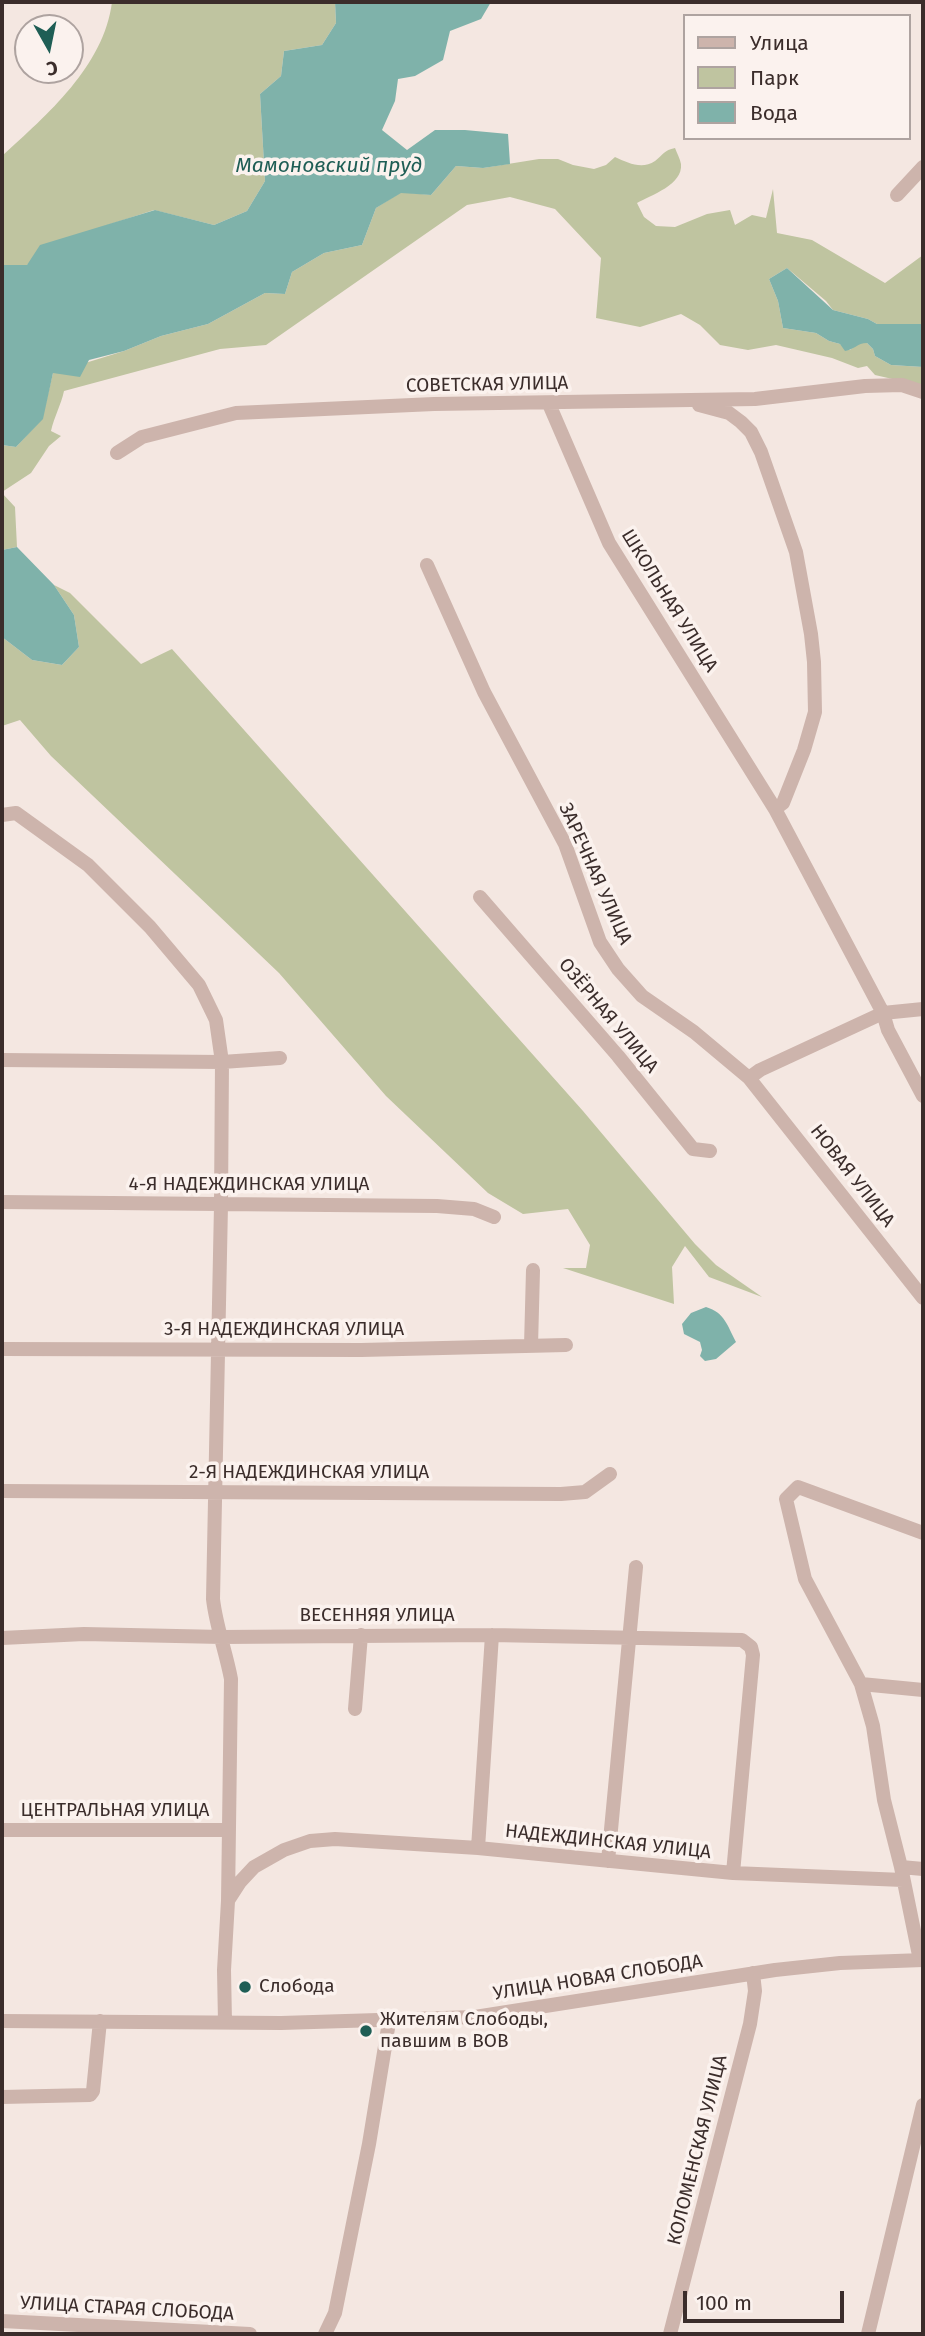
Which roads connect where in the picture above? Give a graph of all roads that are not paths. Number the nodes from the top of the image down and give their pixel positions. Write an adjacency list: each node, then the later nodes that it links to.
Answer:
1 (923, 167): 2 (street)
2 (897, 195)
3 (923, 391): 4 (street, СОВЕТСКАЯ УЛИЦА)
4 (651, 399): 5 (street, СОВЕТСКАЯ УЛИЦА); 8 (street)
5 (549, 404): 6 (street, СОВЕТСКАЯ УЛИЦА); 8 (street, ШКОЛЬНАЯ УЛИЦА)
6 (117, 453)
7 (427, 565): 16 (street, ЗАРЕЧНАЯ УЛИЦА)
8 (775, 809): 12 (street, ШКОЛЬНАЯ УЛИЦА)
9 (2, 815): 15 (street)
10 (480, 897): 18 (street, ОЗЁРНАЯ УЛИЦА)
11 (923, 1009): 12 (street)
12 (883, 1013): 16 (street); 17 (street, ШКОЛЬНАЯ УЛИЦА)
13 (280, 1058): 15 (street)
14 (2, 1060): 15 (street)
15 (222, 1062): 20 (street)
16 (749, 1078): 23 (street, НОВАЯ УЛИЦА)
17 (923, 1096)
18 (710, 1151)
19 (2, 1202): 20 (street, 4-Я НАДЕЖДИНСКАЯ УЛИЦА)
20 (221, 1205): 21 (street, 4-Я НАДЕЖДИНСКАЯ УЛИЦА); 27 (street)
21 (494, 1217)
22 (533, 1270): 25 (street)
23 (923, 1298)
24 (566, 1345): 25 (street, 3-Я НАДЕЖДИНСКАЯ УЛИЦА)
25 (531, 1346): 27 (street, 3-Я НАДЕЖДИНСКАЯ УЛИЦА)
26 (2, 1349): 27 (street, 3-Я НАДЕЖДИНСКАЯ УЛИЦА)
27 (217, 1350): 30 (street)
28 (610, 1474): 30 (street, 2-Я НАДЕЖДИНСКАЯ УЛИЦА)
29 (2, 1491): 30 (street, 2-Я НАДЕЖДИНСКАЯ УЛИЦА)
30 (216, 1492): 35 (street)
31 (923, 1533): 38 (street)
32 (636, 1567): 37 (street)
33 (361, 1635): 34 (street, ВЕСЕННЯЯ УЛИЦА); 35 (street, ВЕСЕННЯЯ УЛИЦА); 40 (street)
34 (492, 1635): 37 (street, ВЕСЕННЯЯ УЛИЦА); 43 (street)
35 (222, 1637): 36 (street, ВЕСЕННЯЯ УЛИЦА); 42 (street)
36 (2, 1638)
37 (631, 1638): 44 (street); 46 (street, ВЕСЕННЯЯ УЛИЦА)
38 (861, 1685): 39 (street); 47 (street)
39 (923, 1690)
40 (355, 1709)
41 (2, 1830): 42 (street, ЦЕНТРАЛЬНАЯ УЛИЦА)
42 (228, 1830): 48 (street)
43 (478, 1848): 44 (street, НАДЕЖДИНСКАЯ УЛИЦА); 48 (street, НАДЕЖДИНСКАЯ УЛИЦА)
44 (608, 1861): 46 (street, НАДЕЖДИНСКАЯ УЛИЦА)
45 (923, 1869): 47 (street)
46 (733, 1873): 47 (street, НАДЕЖДИНСКАЯ УЛИЦА)
47 (902, 1874): 49 (street)
48 (228, 1901): 53 (street)
49 (922, 1960): 50 (street, УЛИЦА НОВАЯ СЛОБОДА)
50 (753, 1973): 54 (street, УЛИЦА НОВАЯ СЛОБОДА); 60 (street, КОЛОМЕНСКАЯ УЛИЦА)
51 (2, 2021): 52 (street)
52 (100, 2021): 53 (street); 55 (street)
53 (225, 2022): 54 (street, УЛИЦА НОВАЯ СЛОБОДА)
54 (389, 2022): 59 (street)
55 (2, 2098)
56 (923, 2105): 61 (street)
57 (2, 2321): 58 (street, УЛИЦА СТАРАЯ СЛОБОДА)
58 (250, 2334)
59 (325, 2334)
60 (670, 2334)
61 (868, 2334)

